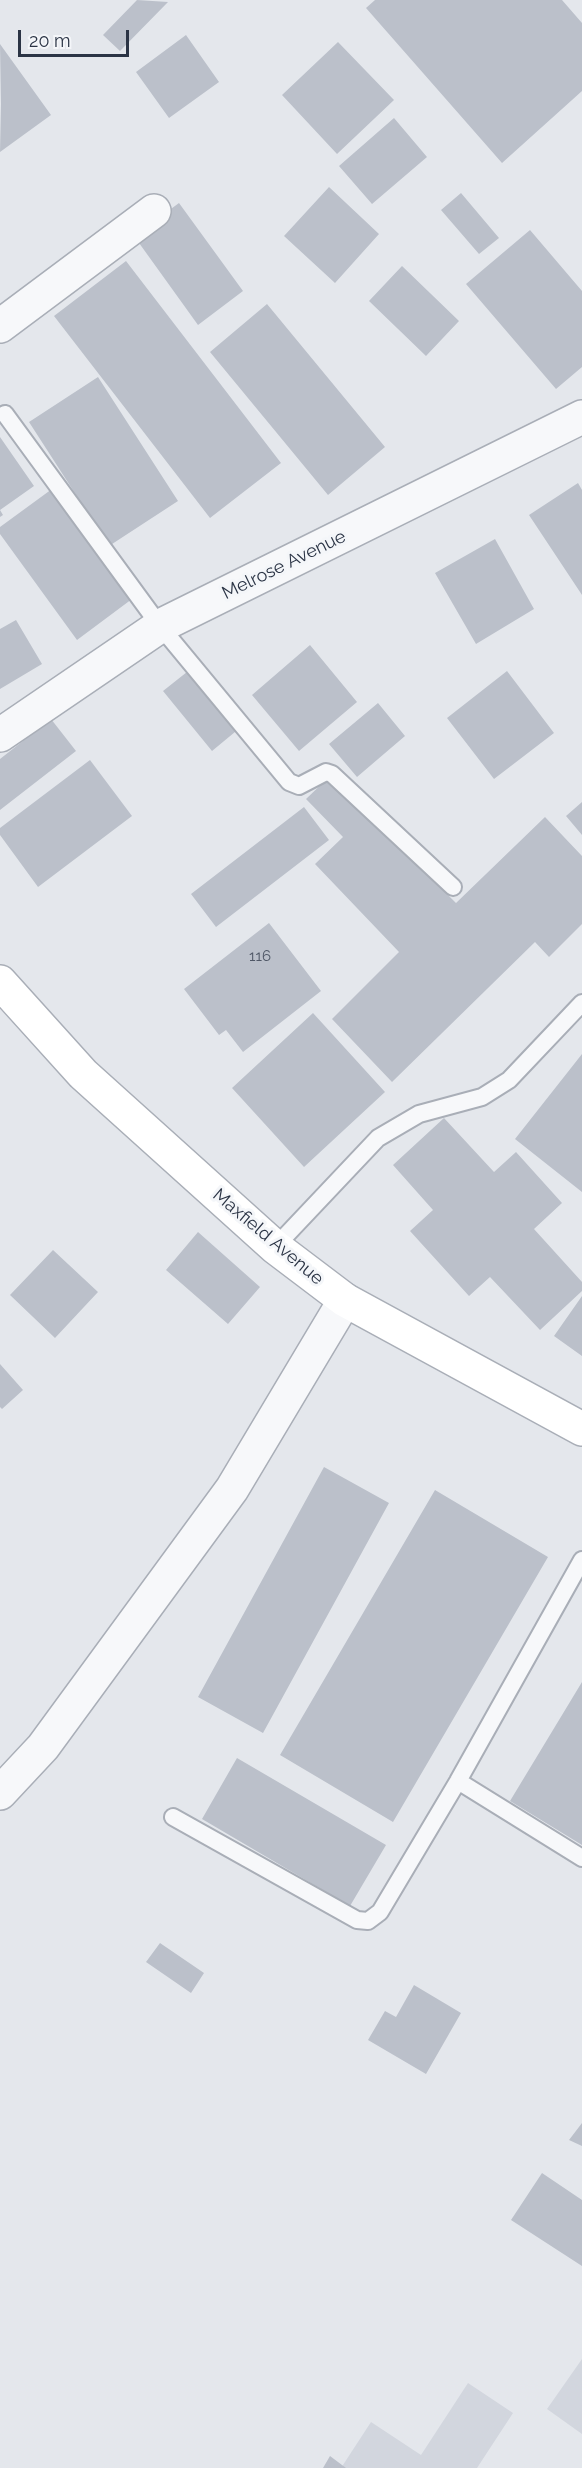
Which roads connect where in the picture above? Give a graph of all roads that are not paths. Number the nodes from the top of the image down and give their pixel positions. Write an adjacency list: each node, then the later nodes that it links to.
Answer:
1 (154, 211): 2 (street)
2 (0, 326)
3 (5, 414): 5 (lane)
4 (582, 417): 5 (street, Melrose Avenue)
5 (160, 626): 6 (street, Melrose Avenue); 7 (lane)
6 (0, 735)
7 (453, 887)
8 (0, 982): 10 (main road, Maxfield Avenue)
9 (582, 1003): 10 (lane)
10 (275, 1247): 11 (main road, Maxfield Avenue)
11 (345, 1300): 12 (main road, Maxfield Avenue); 15 (street)
12 (582, 1429)
13 (582, 1560): 14 (lane)
14 (458, 1781): 16 (lane); 17 (lane)
15 (0, 1793)
16 (173, 1817)
17 (582, 1858)

